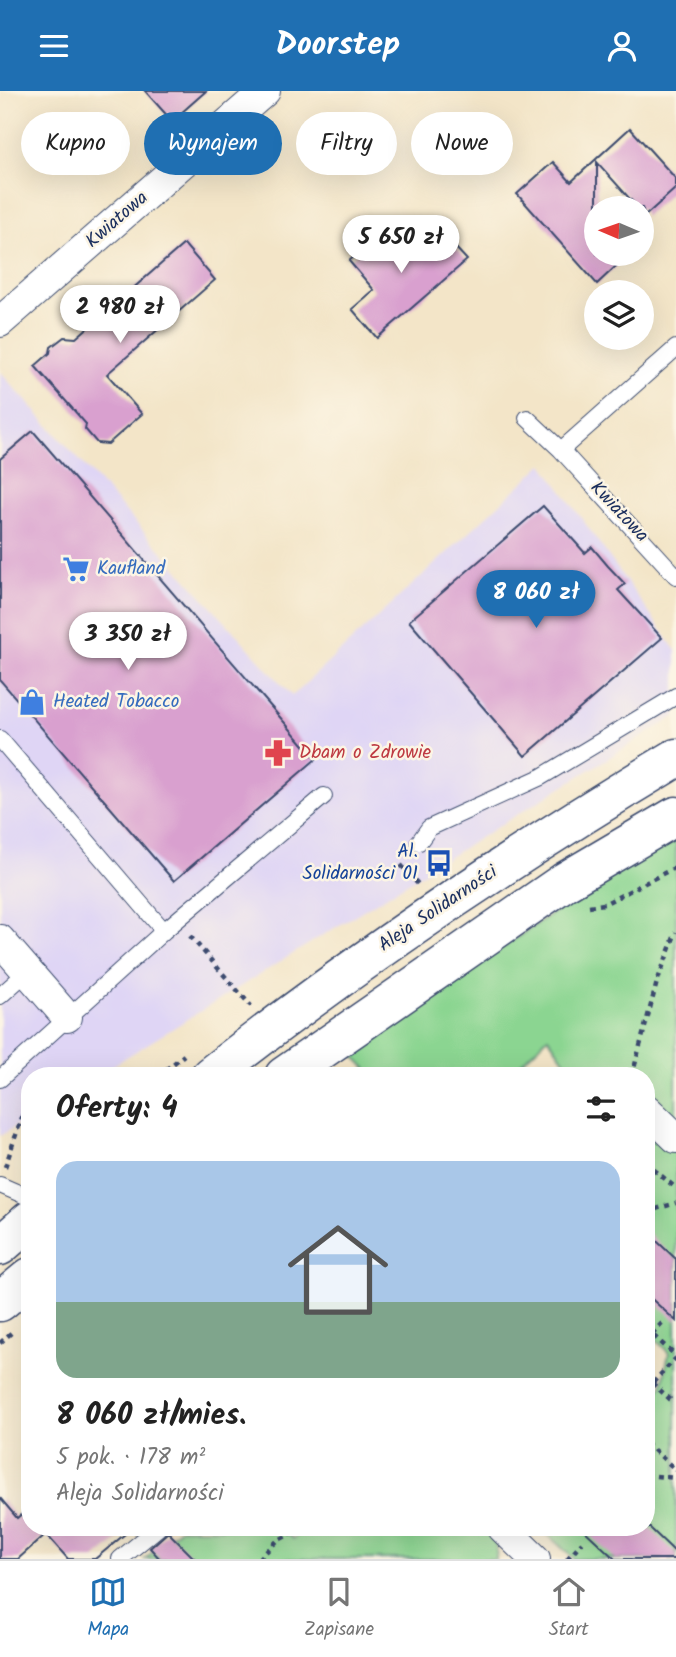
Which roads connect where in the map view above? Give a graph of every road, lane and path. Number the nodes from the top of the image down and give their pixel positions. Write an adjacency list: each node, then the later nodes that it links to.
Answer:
1 (265, 91): 2 (street, Kwiatowa)
2 (0, 322)
3 (676, 348): 5 (lane)
4 (527, 418): 5 (lane, Kwiatowa)
5 (561, 450): 6 (lane, Kwiatowa)
6 (676, 576)
7 (676, 696): 12 (lane)
8 (0, 739): 17 (lane)
9 (676, 758): 25 (main road, Aleja Solidarności)
10 (324, 796): 17 (lane)
11 (676, 816): 26 (main road)
12 (419, 842)
13 (401, 865): 15 (path)
14 (676, 867): 16 (path)
15 (418, 884)
16 (584, 906)
17 (164, 931): 24 (lane)
18 (676, 932): 27 (path)
19 (0, 940): 20 (street)
20 (27, 972): 22 (lane); 24 (street)
21 (238, 991): 23 (path)
22 (0, 996)
23 (251, 1006)
24 (67, 1017): 28 (lane)
25 (221, 1067)
26 (297, 1067)
27 (634, 1067)
28 (0, 1079)
29 (655, 1118): 31 (street)
30 (21, 1121): 32 (path)
31 (676, 1138)
32 (5, 1168)
33 (655, 1170): 35 (path)
34 (0, 1185): 36 (lane)
35 (676, 1188)
36 (21, 1194)
37 (676, 1203): 38 (path)
38 (655, 1209)
39 (21, 1228): 40 (main road)
40 (0, 1246)
41 (21, 1284): 42 (main road)
42 (0, 1302)
43 (662, 1323): 44 (path)
44 (655, 1331)
45 (655, 1337): 46 (path)
46 (676, 1357): 47 (path)
47 (655, 1380)
48 (655, 1386): 49 (path)
49 (672, 1401)
50 (655, 1451): 51 (path)
51 (676, 1471)
52 (655, 1476): 53 (path)
53 (676, 1478)
54 (148, 1536): 58 (lane)
55 (286, 1536): 59 (path)
56 (511, 1536): 60 (street)
57 (582, 1542): 61 (path)
58 (120, 1559)
59 (259, 1559)
60 (535, 1559)
61 (567, 1559)

